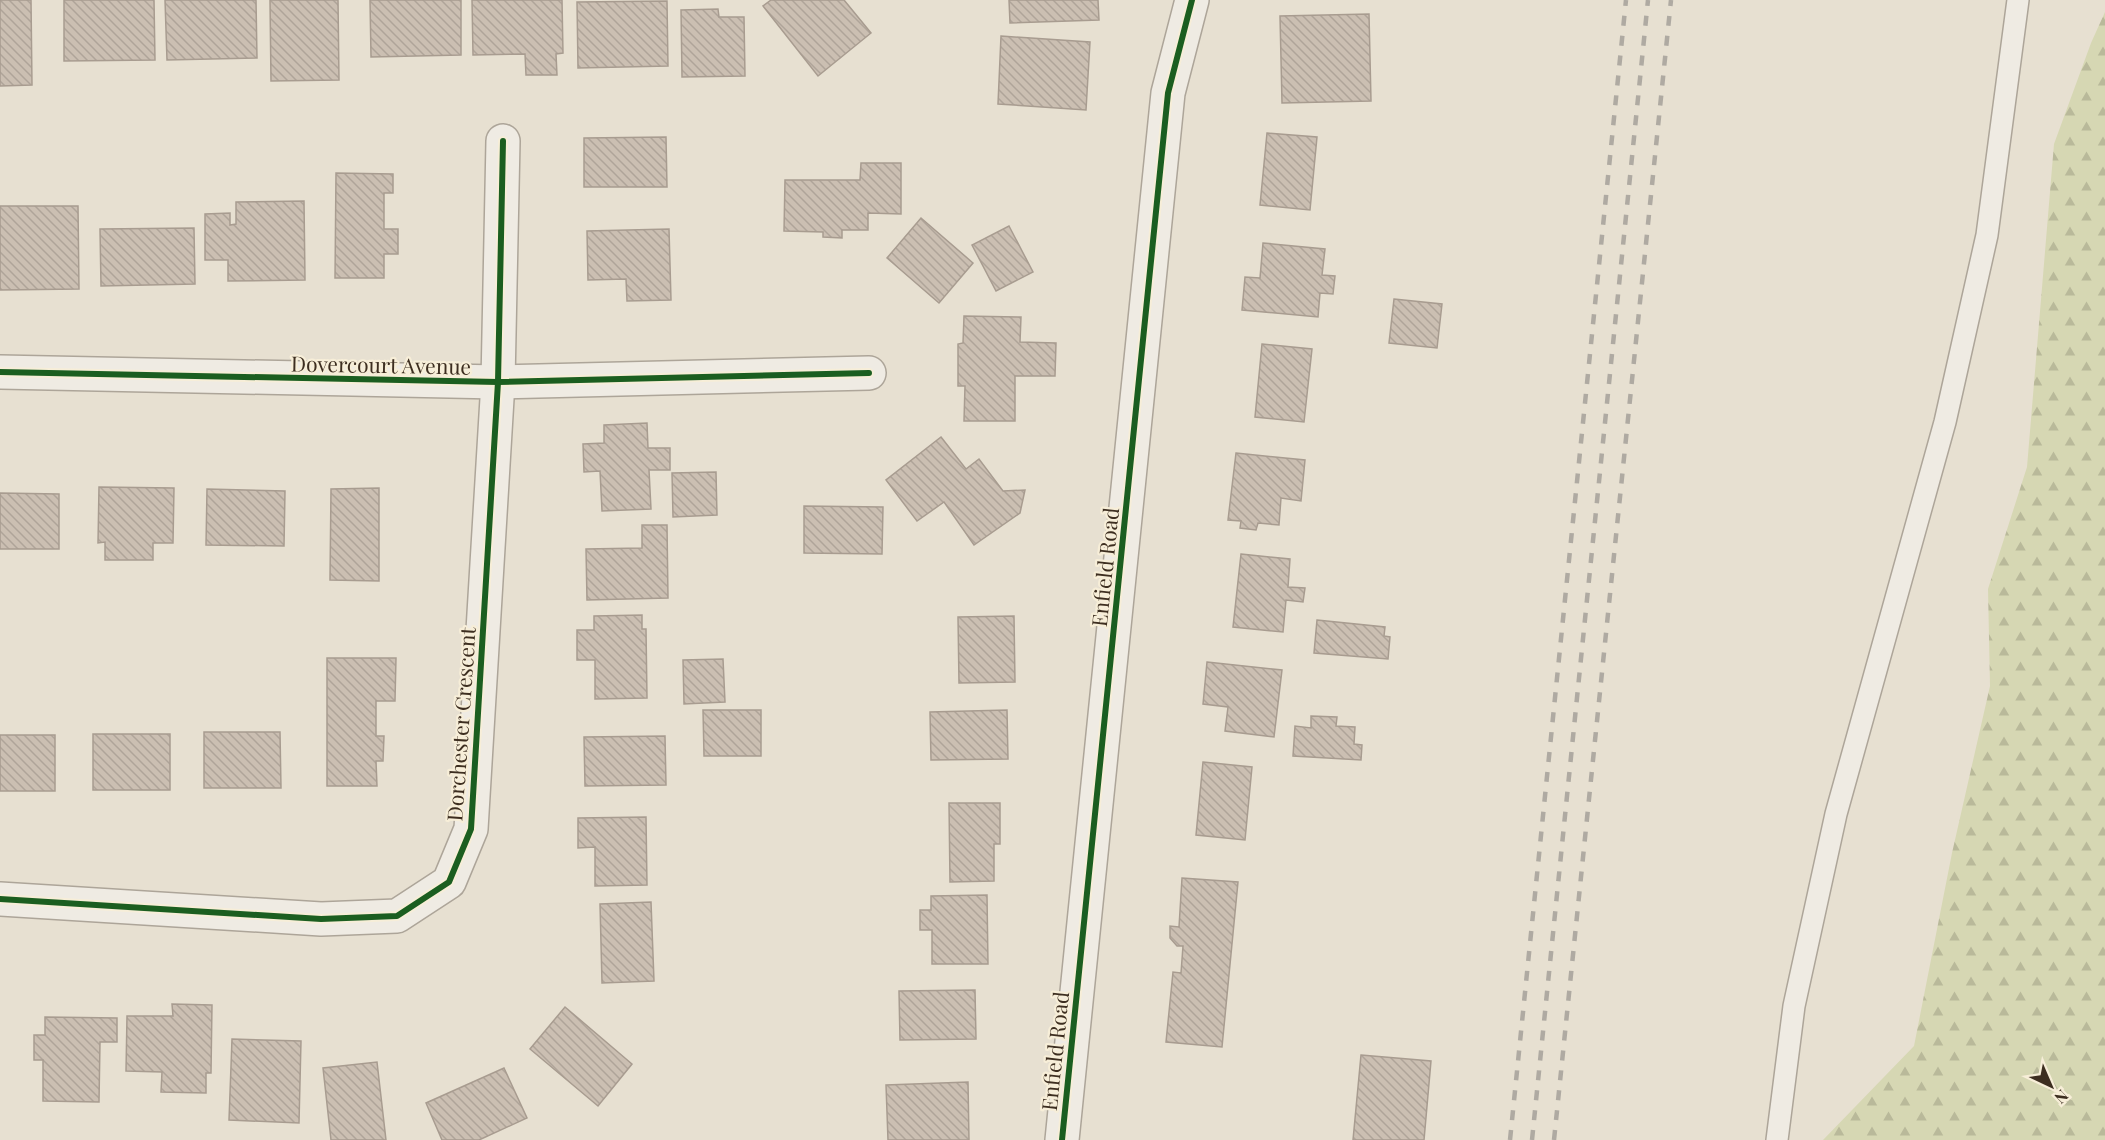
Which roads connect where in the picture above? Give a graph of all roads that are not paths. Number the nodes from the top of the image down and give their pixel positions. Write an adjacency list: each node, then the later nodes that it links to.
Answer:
1 (1192, 0): 8 (street, Enfield Road)
2 (2018, 0): 9 (lane)
3 (503, 141): 6 (street, Dorchester Crescent)
4 (0, 372): 6 (street, Dovercourt Avenue)
5 (869, 373): 6 (street, Dovercourt Avenue)
6 (498, 382): 7 (street, Dorchester Crescent)
7 (0, 899)
8 (1062, 1140)
9 (1777, 1140)

